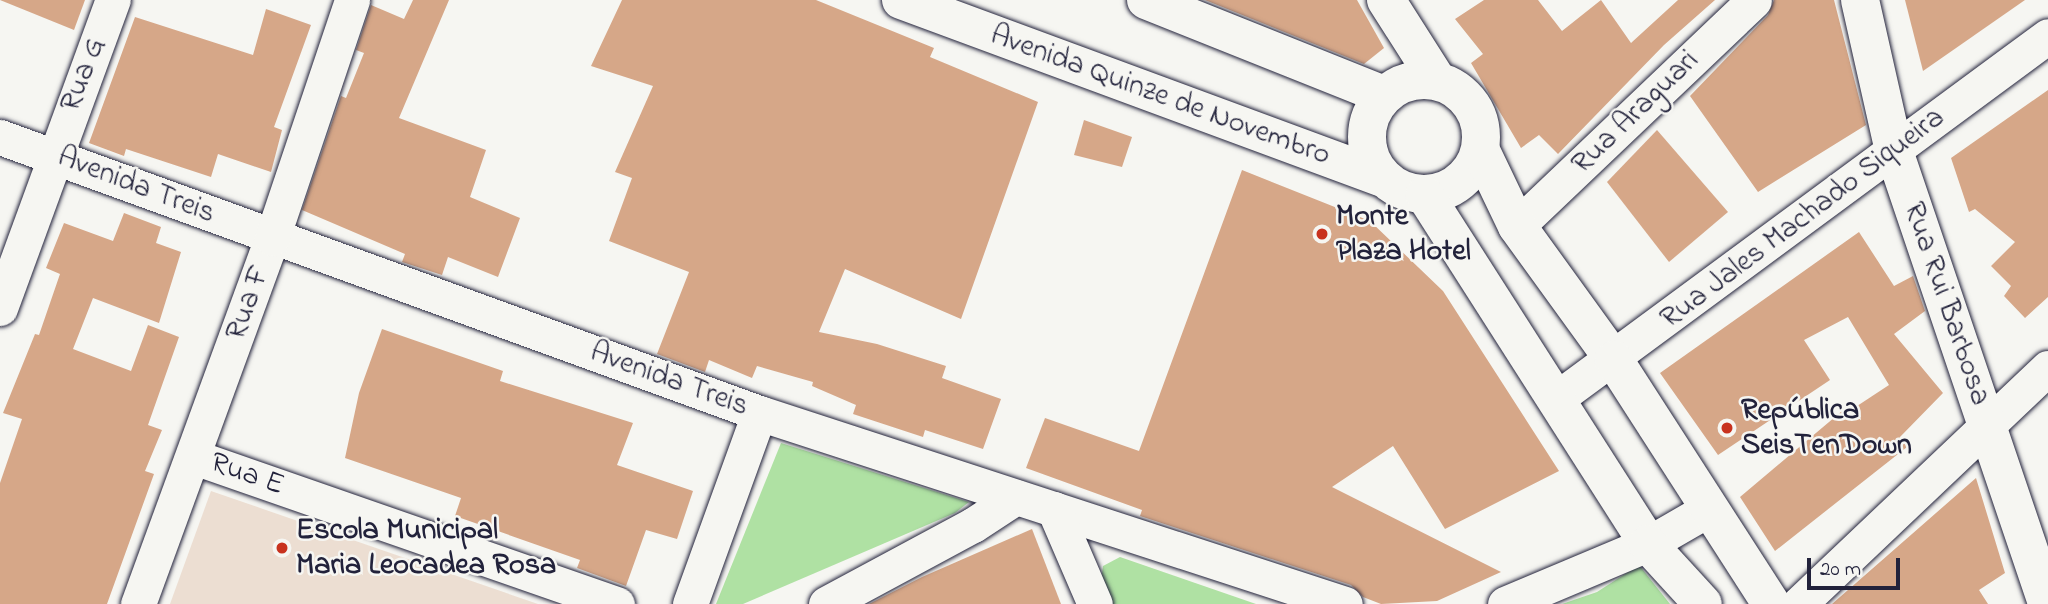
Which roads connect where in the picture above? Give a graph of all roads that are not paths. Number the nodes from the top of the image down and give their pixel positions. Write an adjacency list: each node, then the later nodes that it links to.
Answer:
1 (113, 0): 14 (street, Rua G)
2 (352, 0): 18 (street, Rua F)
3 (901, 0): 15 (street, Avenida Quinze de Novembro)
4 (1146, 0): 10 (street)
5 (1385, 0): 9 (street)
6 (1754, 0): 17 (street, Rua Araguari)
7 (1860, 0): 13 (street, Rua Rui Barbosa)
8 (2048, 36): 13 (street, Rua Jales Machado Siqueira)
9 (1437, 80): 10 (street); 12 (street)
10 (1383, 94): 15 (street)
11 (0, 136): 14 (street, Avenida Treis)
12 (1481, 150): 16 (street); 17 (street)
13 (1894, 150): 20 (street, Rua Jales Machado Siqueira); 24 (street, Rua Rui Barbosa)
14 (54, 155): 18 (street, Avenida Treis); 19 (street, Rua G)
15 (1380, 177): 16 (street)
16 (1425, 195): 22 (street)
17 (1517, 226): 20 (street)
18 (272, 238): 23 (street, Avenida Treis); 25 (street, Rua F)
19 (0, 308)
20 (1614, 360): 22 (street, Rua Jales Machado Siqueira); 28 (street)
21 (2048, 368): 24 (street)
22 (1556, 399): 29 (street)
23 (759, 413): 26 (street, Avenida Treis); 33 (street)
24 (1987, 425): 39 (street); 40 (street, Rua Rui Barbosa)
25 (194, 457): 31 (street, Rua F); 32 (street, Rua E)
26 (1016, 497): 27 (street, Avenida Treis); 30 (street)
27 (1054, 509): 34 (street); 35 (street, Avenida Treis)
28 (1707, 510): 29 (street); 38 (street)
29 (1648, 544): 36 (street); 37 (street)
30 (836, 602)
31 (138, 604)
32 (617, 604)
33 (690, 604)
34 (1095, 604)
35 (1345, 604)
36 (1505, 604)
37 (1703, 604)
38 (1771, 604)
39 (1799, 604)
40 (2048, 604)

